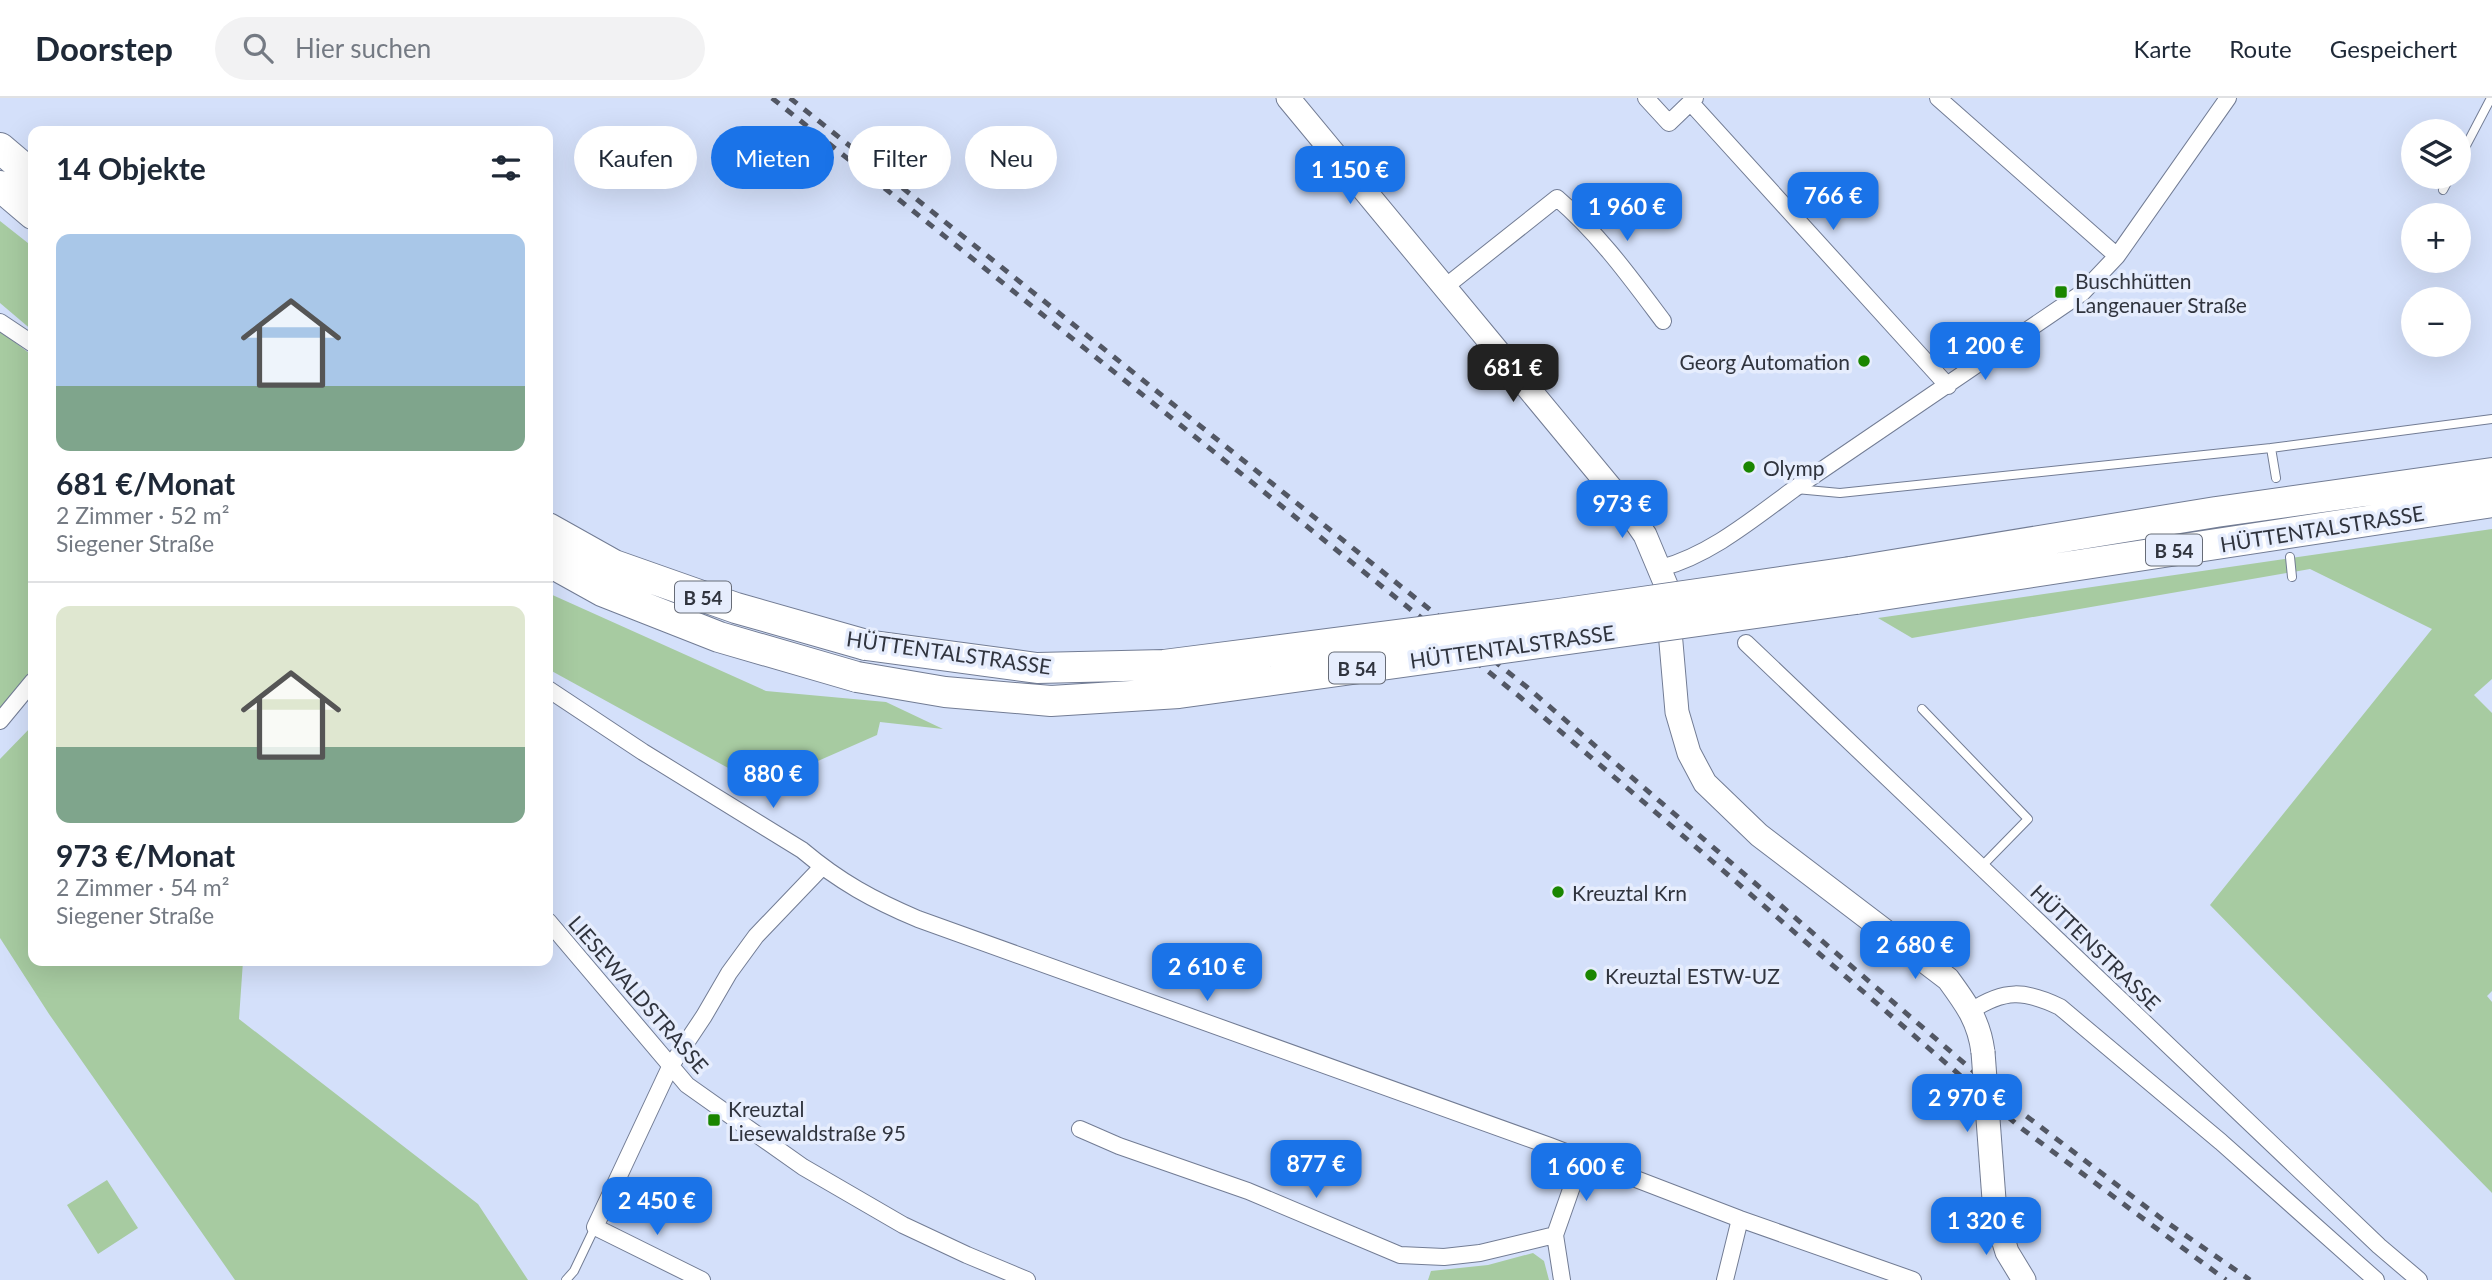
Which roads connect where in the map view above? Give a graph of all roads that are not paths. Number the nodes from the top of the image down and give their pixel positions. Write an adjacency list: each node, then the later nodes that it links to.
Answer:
1 (1289, 98): 13 (main road)
2 (1646, 98): 6 (street)
3 (1938, 98): 12 (street)
4 (2228, 98): 12 (street)
5 (2491, 98): 7 (lane)
6 (1693, 100): 17 (street)
7 (2471, 136)
8 (0, 148): 9 (highway)
9 (28, 172)
10 (0, 186): 11 (highway)
11 (28, 210)
12 (2117, 256): 17 (street)
13 (1445, 287): 15 (street); 27 (main road)
14 (0, 321): 16 (street)
15 (1663, 321)
16 (28, 341)
17 (1948, 386): 22 (street)
18 (2492, 419): 19 (lane)
19 (2271, 449): 21 (lane); 22 (lane)
20 (2492, 473): 29 (highway, HÜTTENTALSTRASSE / B 54)
21 (2276, 478)
22 (1794, 489): 27 (street)
23 (2492, 502): 29 (highway, HÜTTENTALSTRASSE / B 54)
24 (553, 531): 29 (highway, HÜTTENTALSTRASSE / B 54, bridge)
25 (2290, 558): 28 (lane)
26 (553, 564): 29 (highway, HÜTTENTALSTRASSE / B 54, bridge)
27 (1661, 568): 38 (main road)
28 (2292, 577)
29 (1853, 586)
30 (1746, 643): 36 (street, HÜTTENSTRASSE)
31 (28, 687): 34 (street)
32 (553, 692): 35 (street)
33 (1922, 709): 36 (lane)
34 (0, 721)
35 (822, 867): 39 (street); 41 (street)
36 (1981, 867): 53 (street, HÜTTENSTRASSE)
37 (553, 927): 39 (street, LIESEWALDSTRASSE)
38 (1971, 1011): 51 (main road, bridge); 52 (street)
39 (670, 1067): 43 (street); 47 (street, LIESEWALDSTRASSE)
40 (1080, 1129): 44 (street)
41 (1582, 1158): 42 (street); 44 (street)
42 (1740, 1219): 49 (street); 50 (street)
43 (595, 1227): 45 (lane); 46 (street)
44 (1555, 1235): 48 (street)
45 (566, 1280)
46 (702, 1280)
47 (1027, 1280)
48 (1562, 1280)
49 (1725, 1280)
50 (1913, 1280)
51 (2023, 1280)
52 (2376, 1280)
53 (2419, 1280)

